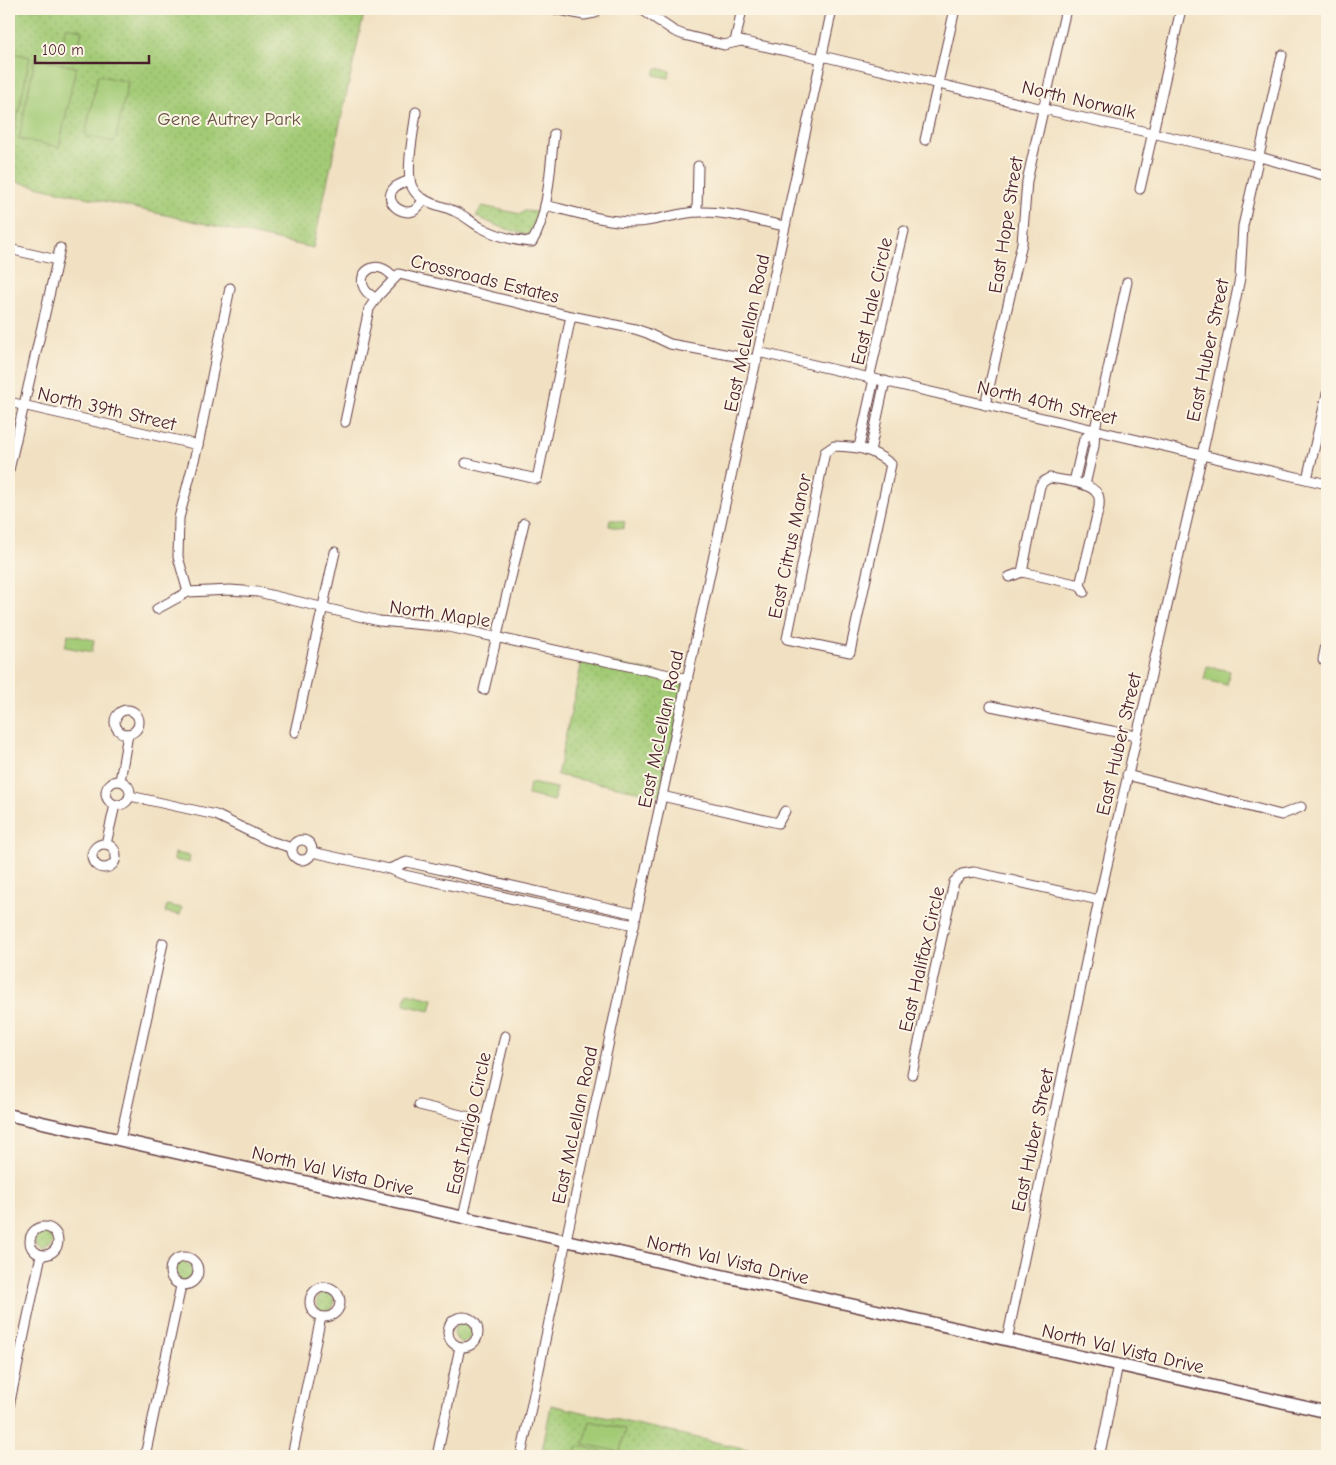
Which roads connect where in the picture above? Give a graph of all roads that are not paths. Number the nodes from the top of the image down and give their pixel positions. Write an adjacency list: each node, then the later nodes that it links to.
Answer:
1 (555, 9): 2 (street)
2 (597, 9)
3 (641, 9): 9 (street, North Norwalk)
4 (742, 9): 9 (street)
5 (832, 9): 11 (street, East McLellan Road)
6 (955, 9): 12 (street)
7 (1066, 9): 13 (street, East Hope Street)
8 (1181, 9): 15 (street)
9 (735, 42): 11 (street, North Norwalk)
10 (1282, 55): 18 (street, East Huber Street)
11 (822, 57): 12 (street, North Norwalk); 26 (street, East McLellan Road)
12 (938, 83): 13 (street, North Norwalk); 17 (street)
13 (1043, 108): 15 (street, North Norwalk); 41 (street, East Hope Street)
14 (416, 112): 21 (street)
15 (1152, 132): 18 (street, North Norwalk); 22 (street)
16 (554, 134): 24 (street)
17 (925, 140)
18 (1260, 157): 20 (street, North Norwalk); 48 (street, East Huber Street)
19 (698, 166): 25 (street)
20 (1327, 176)
21 (410, 180): 23 (street); 23 (street)
22 (1140, 188)
23 (424, 199): 24 (street)
24 (545, 205): 25 (street)
25 (697, 212): 26 (street)
26 (786, 226): 36 (street, East McLellan Road)
27 (904, 231): 37 (street, East Hale Circle)
28 (60, 248): 30 (street)
29 (9, 249): 30 (street)
30 (57, 260): 42 (street)
31 (394, 278): 34 (street, Crossroads Estates); 34 (street, Crossroads Estates); 35 (street, Crossroads Estates)
32 (1127, 282): 44 (street)
33 (230, 288): 45 (street)
34 (376, 299): 43 (street, Crossroads Estates)
35 (570, 316): 36 (street, Crossroads Estates); 49 (street, Crossroads Estates)
36 (758, 356): 37 (street, North 40th Street); 67 (street, East McLellan Road)
37 (871, 378): 38 (street, North 40th Street); 46 (street)
38 (885, 381): 41 (street, North 40th Street); 47 (street)
39 (1327, 394): 53 (street)
40 (9, 402): 42 (street, North 39th Street)
41 (985, 405): 44 (street, North 40th Street)
42 (24, 406): 45 (street, North 39th Street); 52 (street)
43 (345, 422)
44 (1094, 429): 48 (street, North 40th Street); 50 (street); 51 (street)
45 (198, 444): 61 (street)
46 (859, 447): 47 (street, East Citrus Manor); 47 (street, East Citrus Manor)
47 (870, 451)
48 (1202, 455): 53 (street, North 40th Street); 72 (street, East Huber Street)
49 (466, 463)
50 (1078, 464): 51 (street); 54 (street)
51 (1090, 467): 56 (street)
52 (9, 470)
53 (1307, 479): 55 (street, North 40th Street)
54 (1074, 482): 56 (street); 59 (street)
55 (1327, 484)
56 (1085, 485): 59 (street)
57 (524, 523): 64 (street)
58 (335, 552): 62 (street)
59 (1022, 572): 60 (street)
60 (1009, 577)
61 (188, 592): 62 (street, North Maple); 63 (street)
62 (323, 606): 64 (street, North Maple); 70 (street)
63 (157, 609)
64 (497, 638): 67 (street, North Maple); 68 (street)
65 (1327, 640): 66 (street)
66 (1323, 660)
67 (688, 679): 76 (street, East McLellan Road)
68 (484, 690)
69 (991, 706): 72 (street)
70 (295, 732)
71 (128, 734): 74 (street)
72 (1136, 736): 73 (street, East Huber Street)
73 (1127, 775): 78 (street); 87 (street, East Huber Street)
74 (120, 781): 75 (street); 77 (street)
75 (130, 796): 77 (street); 81 (street)
76 (662, 796): 79 (street); 91 (street, East McLellan Road)
77 (115, 805): 80 (street)
78 (1301, 807)
79 (785, 811)
80 (106, 844)
81 (292, 848): 82 (street); 82 (street)
82 (312, 852): 83 (street)
83 (389, 869): 84 (street); 85 (street)
84 (449, 871): 85 (street); 86 (street)
85 (446, 884): 89 (street)
86 (561, 897): 88 (street); 89 (street)
87 (1099, 900): 97 (street, East Halifax Circle); 107 (street, East Huber Street)
88 (593, 905): 90 (street); 92 (street)
89 (558, 908): 92 (street)
90 (610, 909): 91 (street); 93 (street)
91 (636, 914): 94 (street, East McLellan Road)
92 (591, 916): 93 (street)
93 (608, 919): 94 (street)
94 (634, 925): 103 (street, East McLellan Road)
95 (163, 943): 101 (street)
96 (505, 1036): 100 (street, East Indigo Circle)
97 (912, 1074)
98 (419, 1105): 100 (street)
99 (9, 1115): 101 (main road, North Val Vista Drive)
100 (486, 1121): 102 (street, East Indigo Circle)
101 (120, 1140): 102 (main road, North Val Vista Drive)
102 (463, 1217): 103 (main road, North Val Vista Drive)
103 (566, 1240): 107 (main road, North Val Vista Drive); 115 (street, East McLellan Road)
104 (41, 1255): 110 (street)
105 (181, 1286): 112 (street)
106 (321, 1317): 113 (street)
107 (1007, 1340): 109 (main road, North Val Vista Drive)
108 (460, 1347): 114 (street)
109 (1118, 1364): 111 (main road, North Val Vista Drive); 116 (street)
110 (9, 1406)
111 (1327, 1412)
112 (145, 1456)
113 (292, 1456)
114 (437, 1456)
115 (521, 1456)
116 (1098, 1456)

